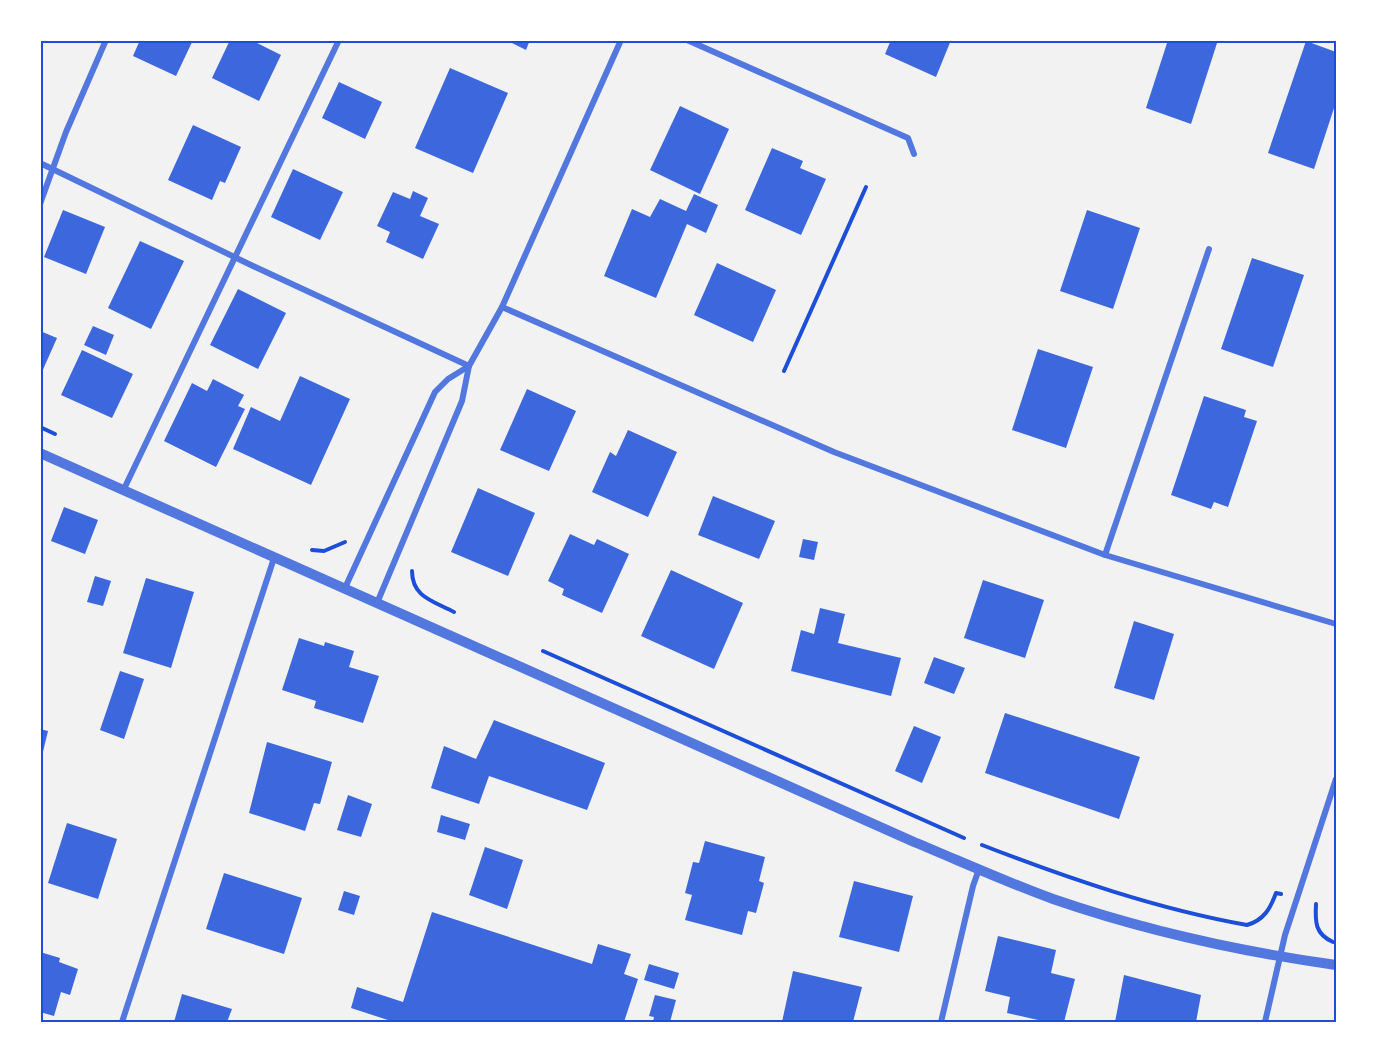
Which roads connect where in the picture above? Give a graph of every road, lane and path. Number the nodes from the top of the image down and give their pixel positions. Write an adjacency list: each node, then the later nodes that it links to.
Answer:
1 (106, 40): 7 (street)
2 (339, 40): 11 (street)
3 (621, 40): 12 (street)
4 (687, 40): 5 (street)
5 (914, 154)
6 (40, 163): 7 (street)
7 (54, 170): 9 (street); 11 (street)
8 (866, 187): 14 (path)
9 (40, 204)
10 (1209, 249): 19 (street)
11 (236, 257): 13 (street); 16 (street)
12 (502, 306): 13 (street); 19 (street)
13 (469, 366): 22 (street); 23 (street)
14 (784, 370)
15 (40, 453): 16 (street)
16 (123, 491): 20 (street)
17 (352, 537): 18 (path)
18 (302, 545)
19 (1105, 555): 25 (street)
20 (274, 558): 22 (street); 36 (street)
21 (412, 567): 24 (path)
22 (344, 590): 23 (street)
23 (377, 603): 30 (street)
24 (457, 613)
25 (1336, 624)
26 (541, 650): 28 (path)
27 (1336, 779): 34 (street)
28 (968, 839)
29 (976, 843): 31 (path)
30 (980, 869): 34 (street); 37 (street)
31 (1276, 893)
32 (1317, 904): 33 (path)
33 (1336, 943)
34 (1281, 957): 35 (street); 38 (street)
35 (1336, 965)
36 (122, 1023)
37 (941, 1023)
38 (1265, 1023)

